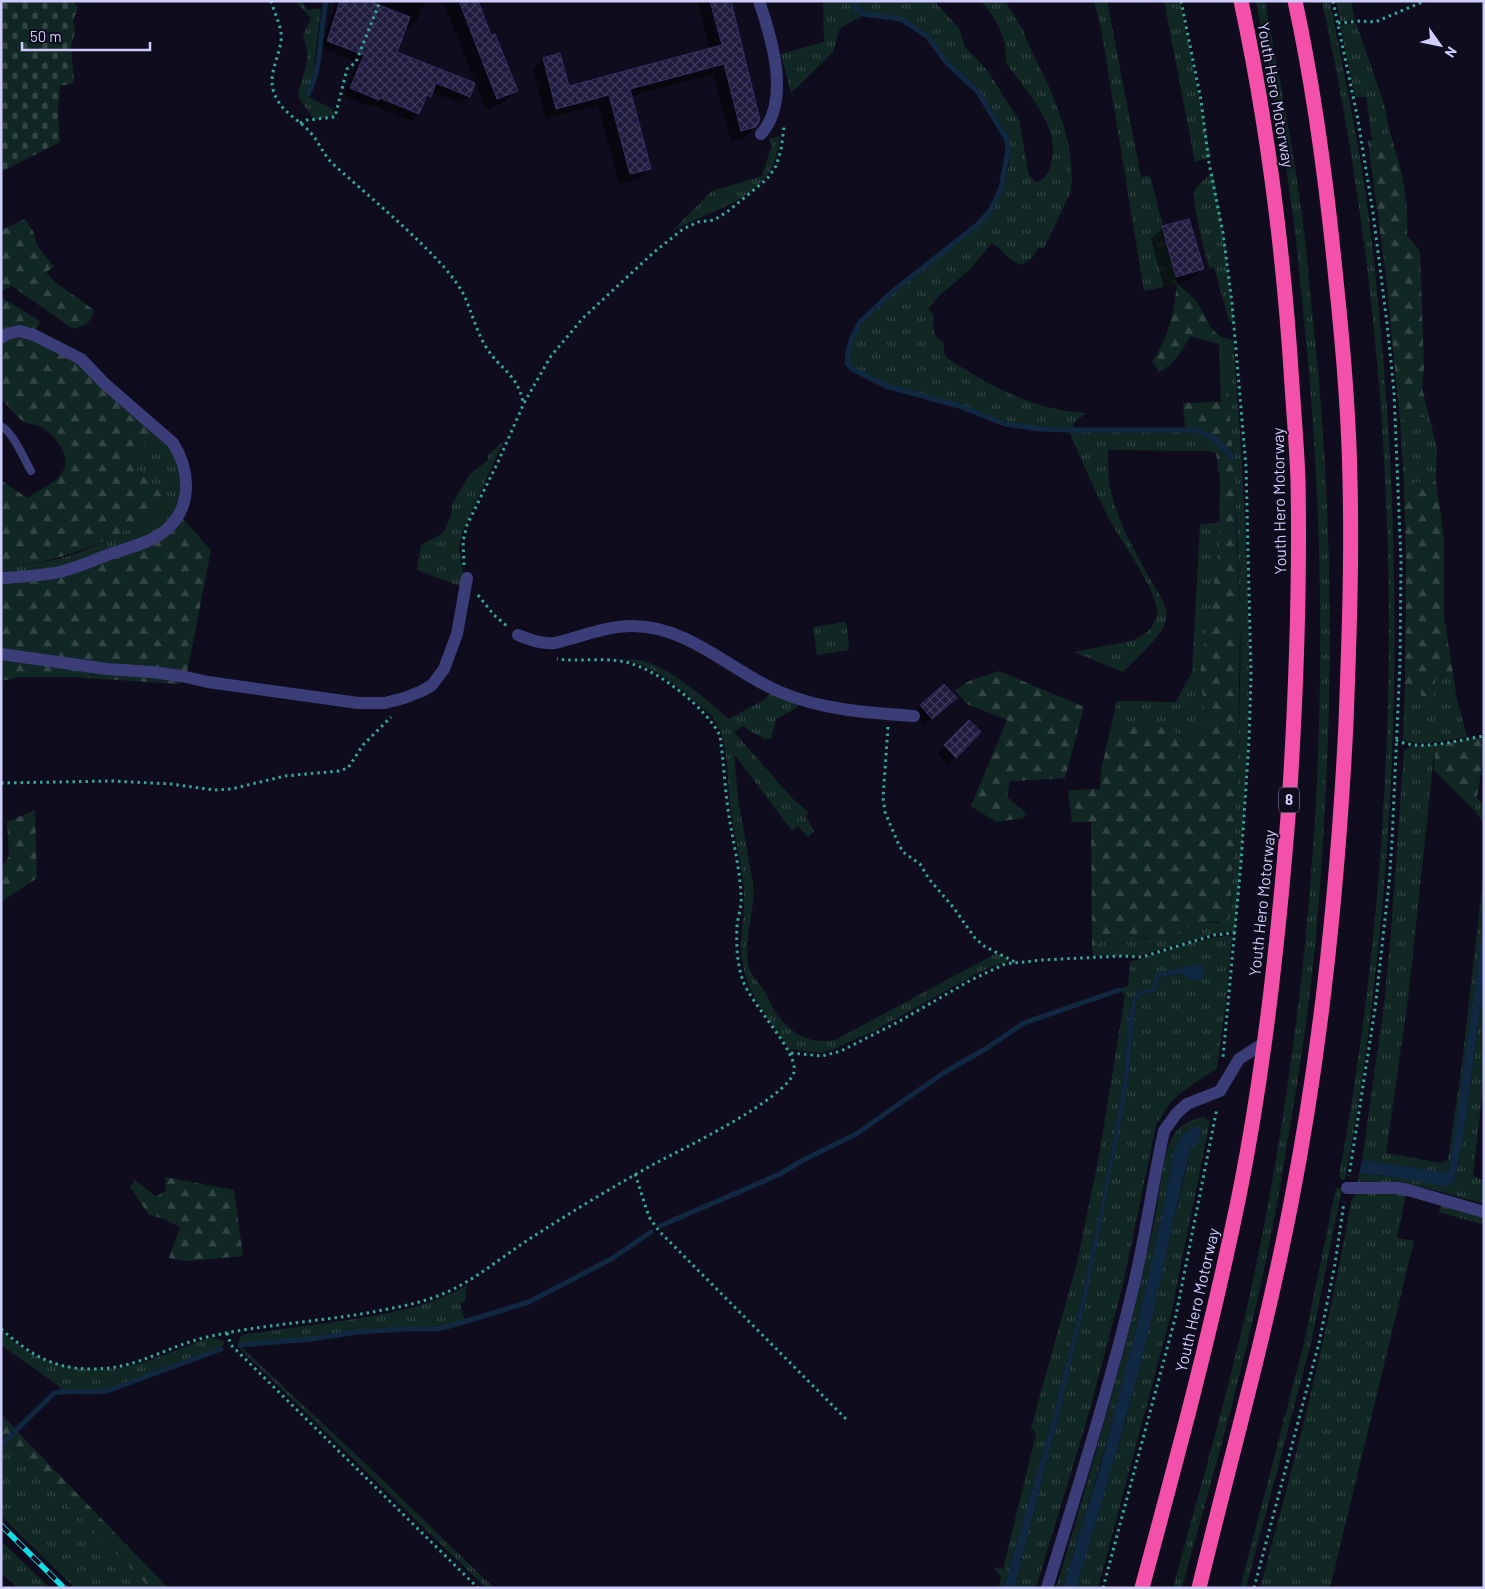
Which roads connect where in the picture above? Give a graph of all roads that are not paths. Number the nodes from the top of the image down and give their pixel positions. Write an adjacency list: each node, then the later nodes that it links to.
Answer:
1 (759, 1): 4 (street)
2 (1241, 1): 13 (highway, Youth Hero Motorway / 8)
3 (1295, 1): 18 (highway)
4 (761, 134)
5 (1, 338): 8 (street)
6 (1, 426): 7 (lane)
7 (31, 471)
8 (1, 578)
9 (468, 578): 11 (street)
10 (518, 635): 12 (street)
11 (1, 654)
12 (914, 716)
13 (1264, 1043): 16 (street); 17 (highway, Youth Hero Motorway / 8)
14 (1347, 1188): 15 (street)
15 (1484, 1212)
16 (1047, 1588)
17 (1142, 1588)
18 (1199, 1588)

